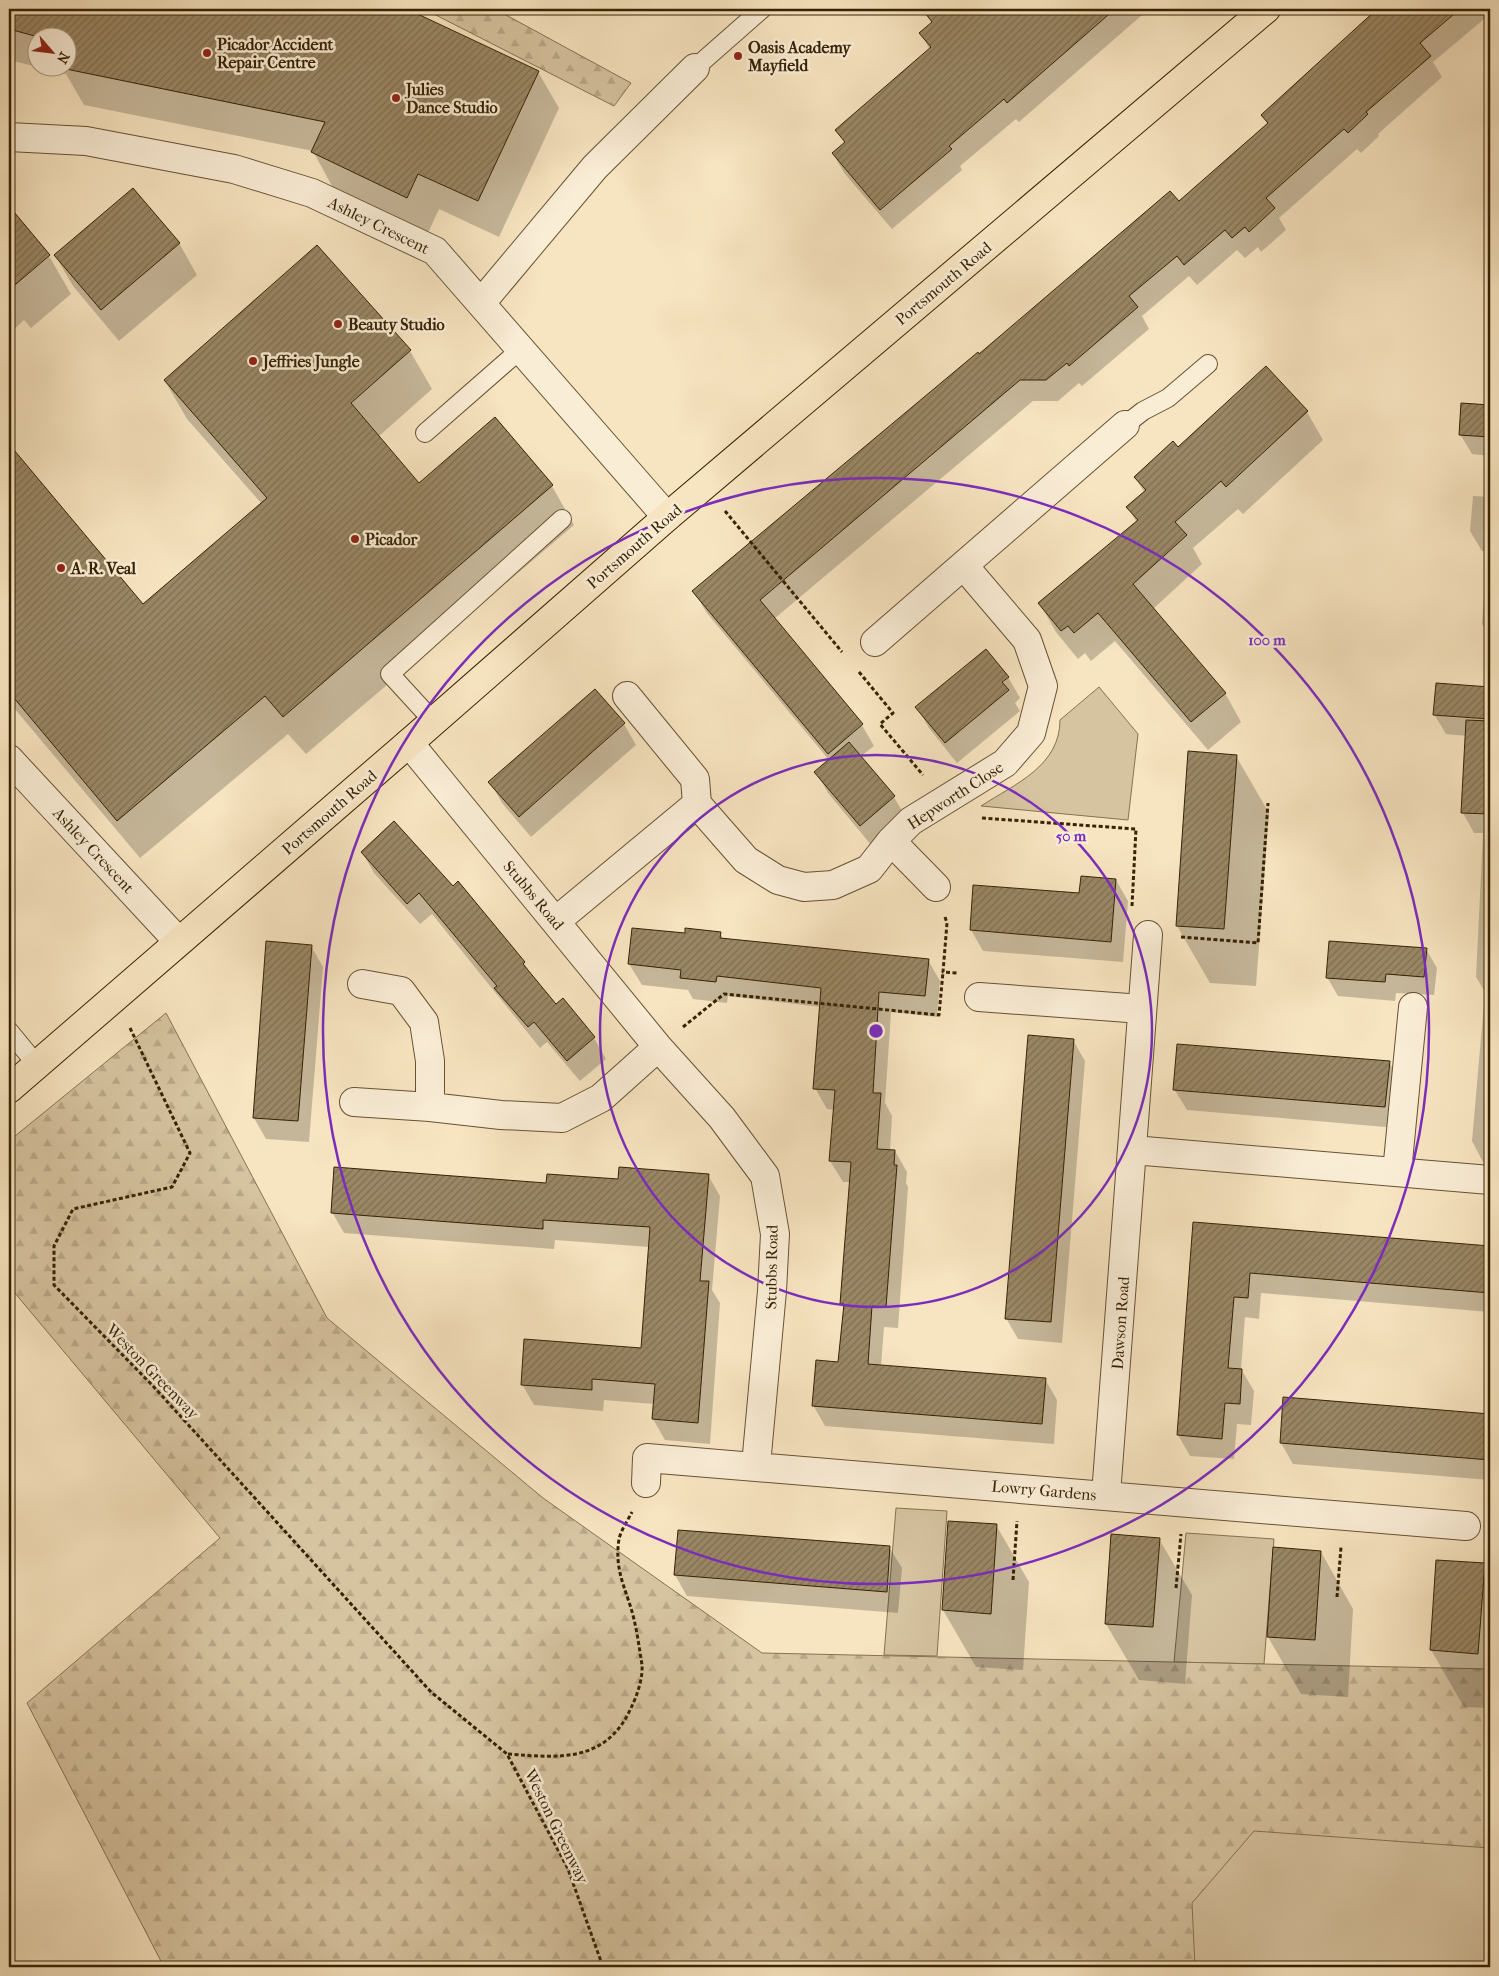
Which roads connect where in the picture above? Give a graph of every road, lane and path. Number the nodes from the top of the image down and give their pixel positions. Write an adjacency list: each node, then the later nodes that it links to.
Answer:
1 (762, 9): 3 (lane)
2 (1266, 9): 10 (main road, Portsmouth Road)
3 (695, 68): 5 (street)
4 (9, 137): 5 (street, Ashley Crescent)
5 (481, 303): 6 (street, Ashley Crescent)
6 (521, 350): 9 (lane); 11 (street, Ashley Crescent)
7 (1208, 364): 8 (lane)
8 (1125, 426): 13 (street)
9 (425, 434)
10 (704, 485): 11 (main road, Portsmouth Road); 15 (path)
11 (667, 517): 18 (main road, Portsmouth Road)
12 (562, 519): 18 (lane)
13 (964, 566): 14 (street); 21 (street, Hepworth Close)
14 (875, 642)
15 (848, 660)
16 (855, 667): 21 (path)
17 (627, 696): 22 (street)
18 (434, 722): 19 (main road, Portsmouth Road)
19 (409, 743): 26 (street, Stubbs Road); 28 (main road, Portsmouth Road)
20 (9, 759): 28 (street, Ashley Crescent)
21 (944, 800): 24 (street, Hepworth Close); 27 (path)
22 (697, 804): 24 (street, Hepworth Close); 26 (street)
23 (1268, 804): 27 (path)
24 (891, 841): 25 (street, Hepworth Close)
25 (936, 887): 29 (path)
26 (556, 921): 36 (street, Stubbs Road)
27 (1148, 935): 34 (street, Dawson Road)
28 (178, 941): 32 (main road, Portsmouth Road)
29 (943, 972): 31 (path); 36 (path)
30 (362, 984): 40 (street)
31 (979, 997): 34 (street)
32 (116, 998): 37 (main road, Portsmouth Road); 54 (path, Weston Greenway)
33 (1413, 1007): 42 (street)
34 (1142, 1009): 41 (street, Dawson Road)
35 (9, 1031): 37 (lane)
36 (658, 1046): 40 (street); 44 (street, Stubbs Road)
37 (37, 1065): 38 (main road, Portsmouth Road)
38 (9, 1089)
39 (354, 1102): 40 (street)
40 (430, 1107)
41 (1133, 1150): 42 (street); 47 (street, Dawson Road)
42 (1397, 1172): 43 (street)
43 (1490, 1180)
44 (756, 1465): 45 (street, Lowry Gardens); 46 (street, Lowry Gardens)
45 (646, 1483): 54 (path, Weston Greenway)
46 (1020, 1488): 47 (street, Lowry Gardens); 51 (path)
47 (1106, 1495): 48 (street, Lowry Gardens)
48 (1184, 1502): 49 (street, Lowry Gardens); 52 (path)
49 (1343, 1516): 50 (street, Lowry Gardens); 53 (path)
50 (1466, 1526)
51 (1013, 1580)
52 (1176, 1588)
53 (1337, 1597)
54 (507, 1754): 55 (path, Weston Greenway)
55 (603, 1967)

